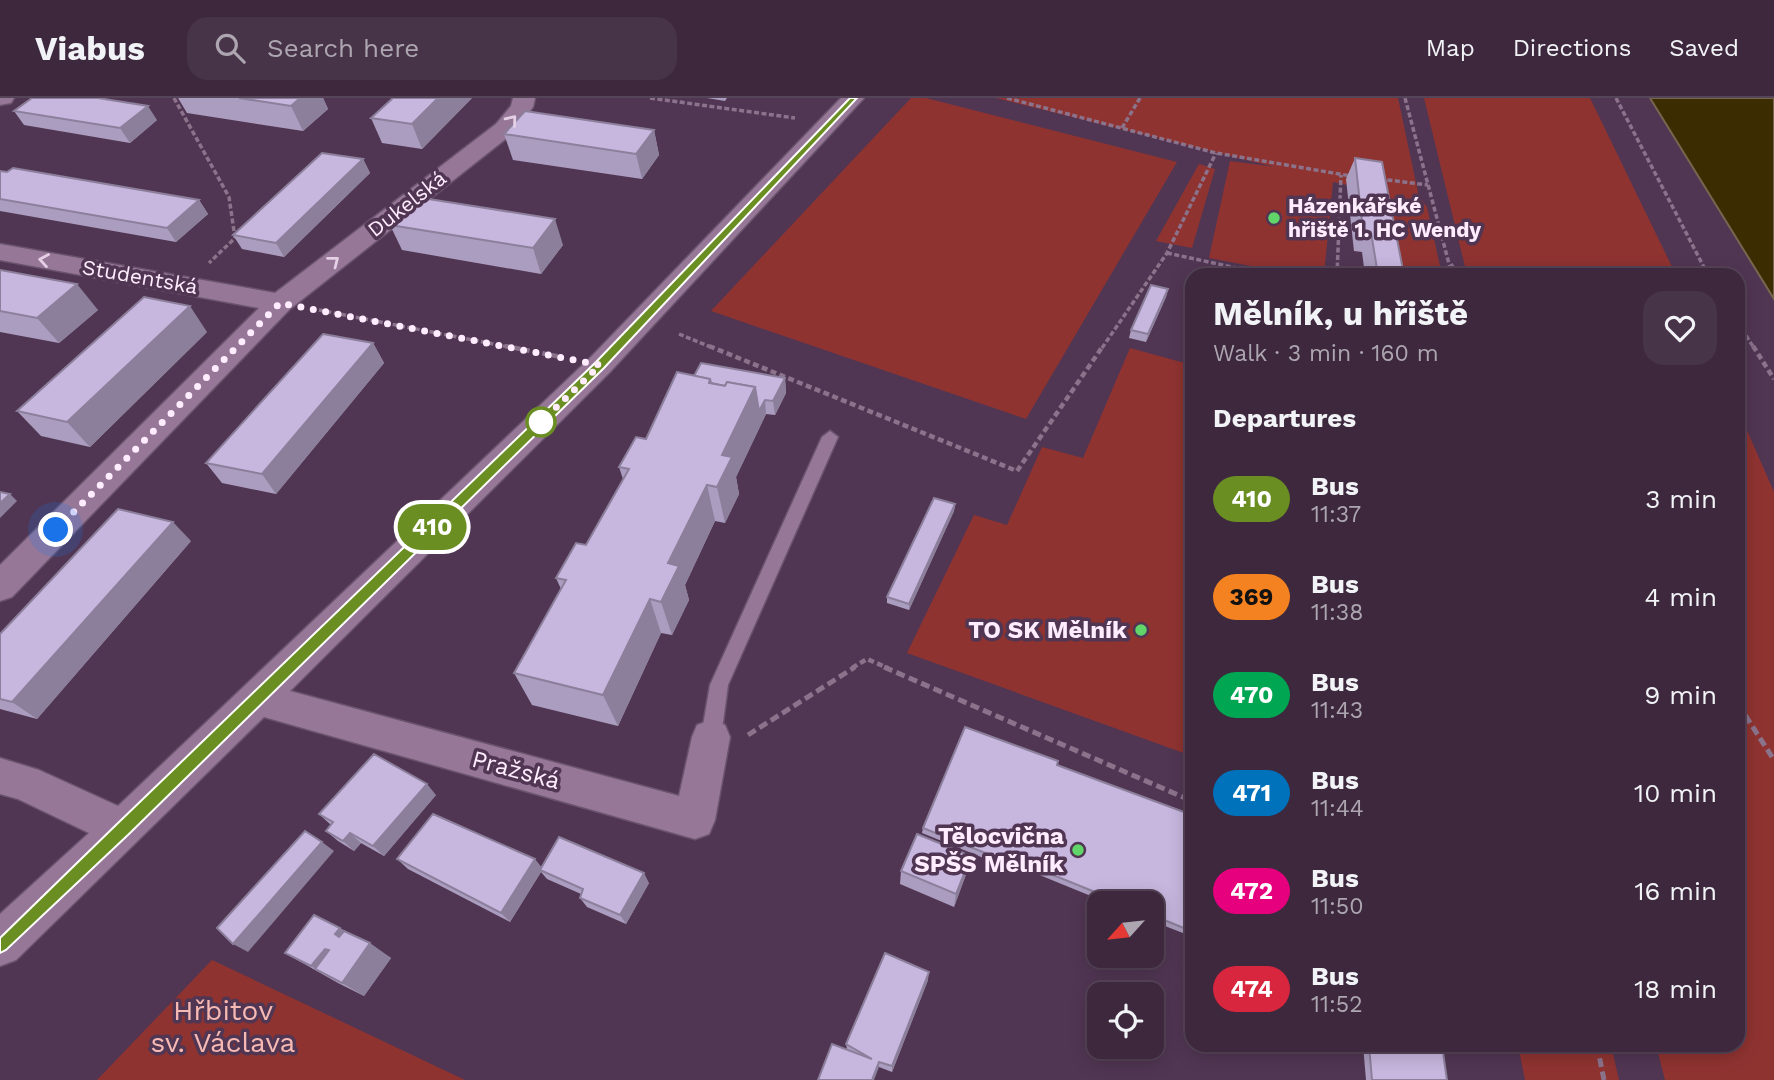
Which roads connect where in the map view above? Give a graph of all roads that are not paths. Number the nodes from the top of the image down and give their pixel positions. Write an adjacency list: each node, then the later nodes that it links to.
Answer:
1 (524, 98): 4 (street, Dukelská, one-way to 1)
2 (853, 98): 7 (street)
3 (0, 252): 4 (street, Studentská, one-way to 3)
4 (280, 303): 6 (street, Dukelská)
5 (830, 437): 8 (lane)
6 (0, 587)
7 (255, 698): 8 (street, Pražská); 10 (street)
8 (711, 737)
9 (0, 776): 10 (street)
10 (123, 829): 11 (street)
11 (0, 944)

